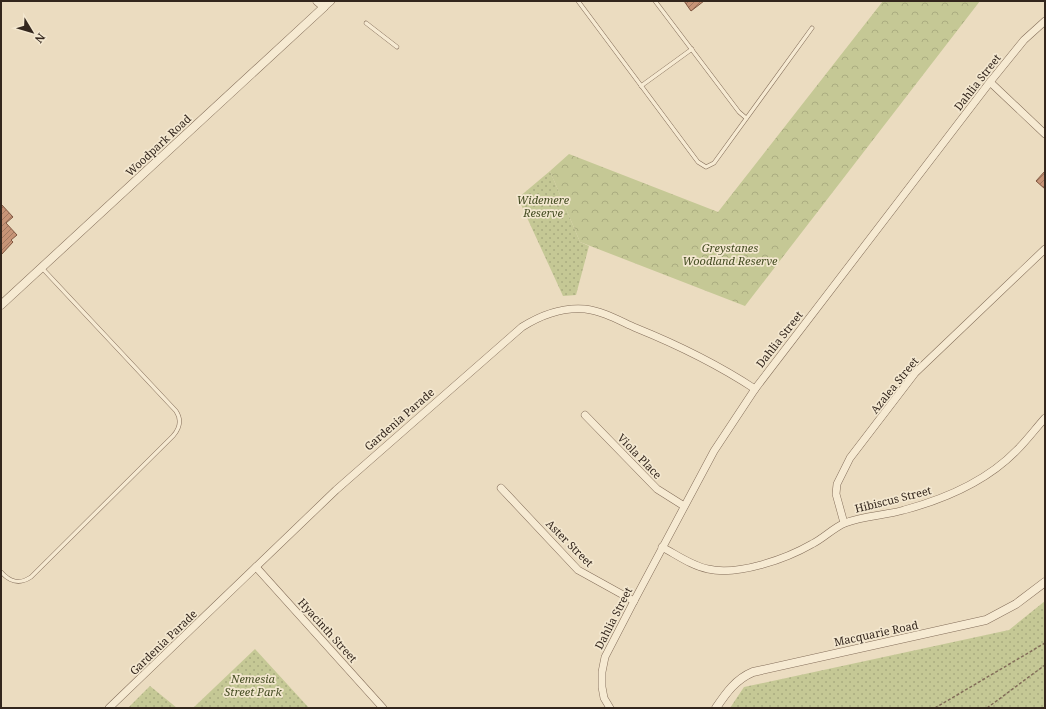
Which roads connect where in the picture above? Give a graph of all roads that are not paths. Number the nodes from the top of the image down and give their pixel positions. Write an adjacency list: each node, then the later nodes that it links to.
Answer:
1 (316, 1): 5 (street)
2 (331, 1): 5 (street, Woodpark Road)
3 (578, 1): 12 (lane)
4 (655, 1): 10 (lane)
5 (324, 7): 16 (street, Woodpark Road)
6 (1045, 21): 11 (street, Dahlia Street)
7 (366, 23): 9 (lane)
8 (812, 28): 13 (lane)
9 (397, 47)
10 (692, 50): 12 (lane); 13 (lane)
11 (990, 82): 14 (street); 18 (street, Dahlia Street)
12 (641, 86): 13 (lane)
13 (746, 118)
14 (1045, 134)
15 (1045, 249): 23 (street, Azalea Street)
16 (41, 268): 17 (street, Woodpark Road); 26 (lane)
17 (1, 305)
18 (755, 389): 22 (street, Dahlia Street); 25 (street, Gardenia Parade)
19 (585, 415): 22 (street, Viola Place)
20 (1045, 418): 23 (street, Hibiscus Street)
21 (501, 488): 28 (street, Aster Street)
22 (684, 506): 24 (street, Dahlia Street)
23 (844, 523): 24 (street, Hibiscus Street)
24 (662, 547): 28 (street, Dahlia Street)
25 (256, 567): 30 (street, Gardenia Parade); 31 (street, Hyacinth Street)
26 (1, 572)
27 (1045, 582): 32 (street, Macquarie Road)
28 (634, 600): 29 (street, Dahlia Street)
29 (607, 707)
30 (110, 708)
31 (383, 708)
32 (716, 708)

